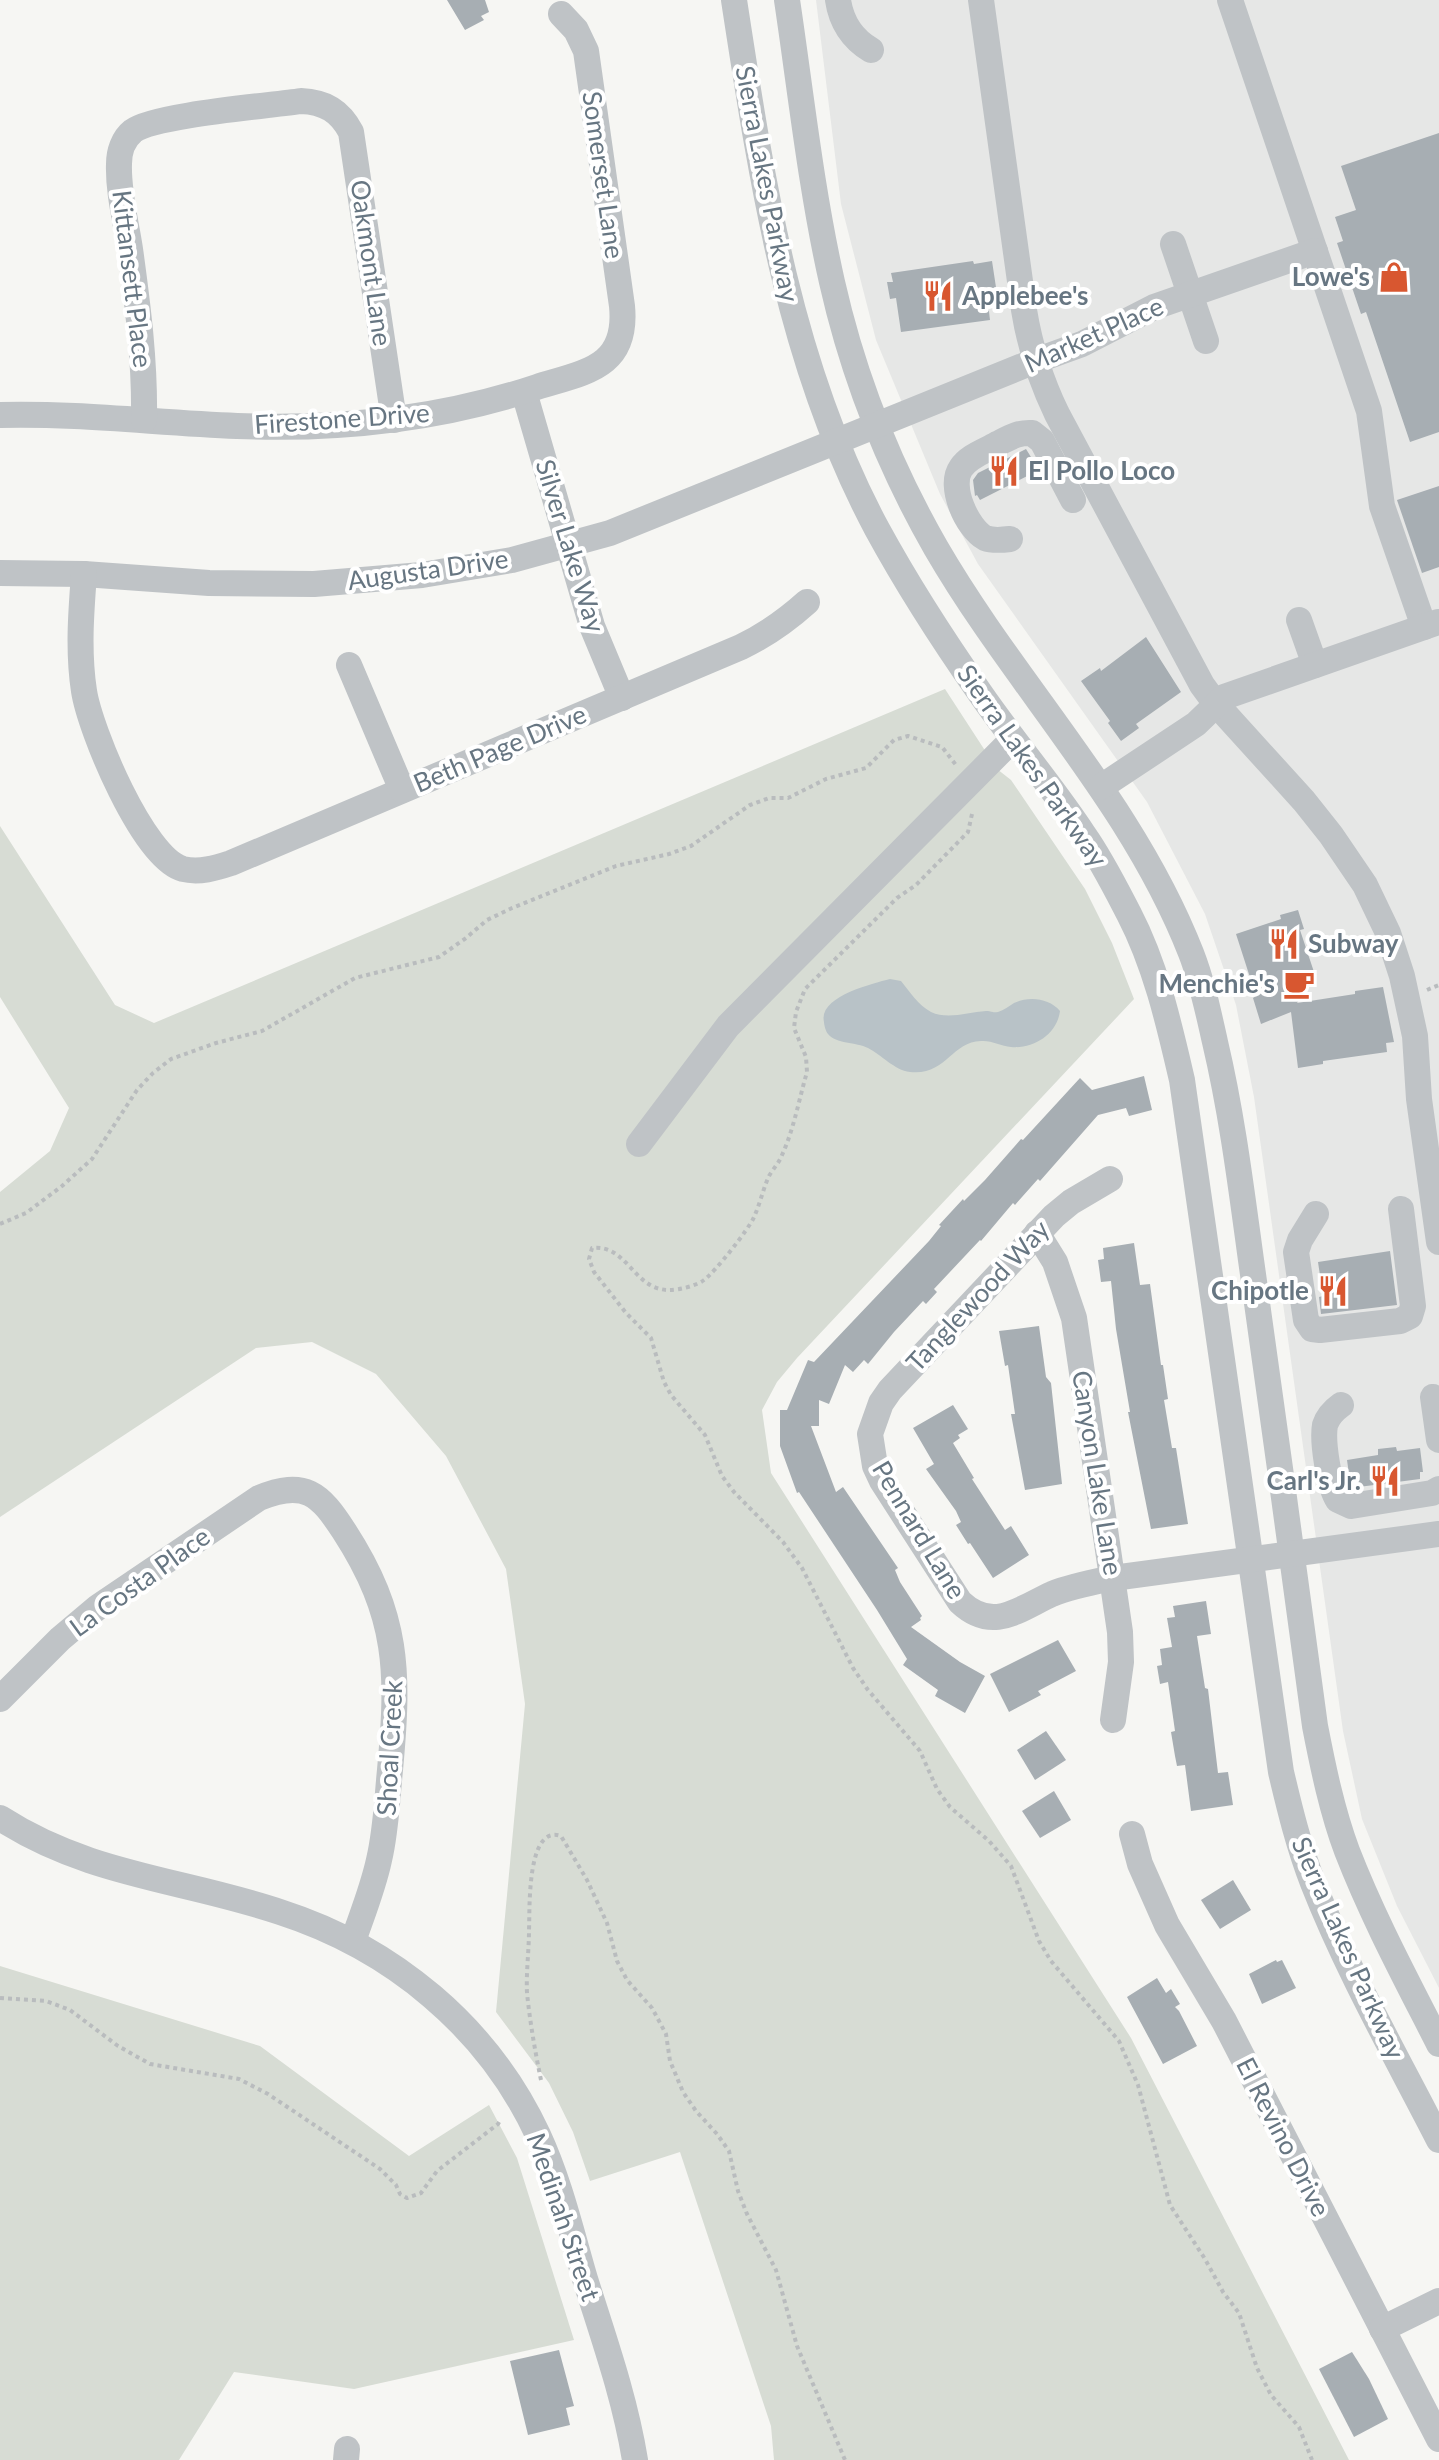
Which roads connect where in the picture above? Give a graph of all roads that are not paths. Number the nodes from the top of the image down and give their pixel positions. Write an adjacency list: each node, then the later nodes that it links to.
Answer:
1 (734, 0): 20 (street, Sierra Lakes Parkway)
2 (787, 0): 19 (street, Sierra Lakes Parkway)
3 (838, 0): 7 (street)
4 (981, 0): 14 (street)
5 (1230, 0): 10 (street)
6 (561, 14): 13 (street, Somerset Lane)
7 (871, 50)
8 (126, 138): 17 (street, Kittansett Place); 18 (street, Oakmont Lane)
9 (1173, 244): 11 (street)
10 (1315, 251): 11 (street, Market Place); 28 (street)
11 (1190, 294): 12 (street); 14 (street, Market Place)
12 (1206, 341)
13 (619, 343): 15 (street, Firestone Drive)
14 (1035, 361): 19 (street, Market Place); 32 (street)
15 (524, 392): 18 (street, Firestone Drive); 23 (street, Silver Lake Way)
16 (0, 415): 17 (street, Firestone Drive)
17 (144, 420): 18 (street, Firestone Drive)
18 (394, 420)
19 (877, 425): 20 (street, Market Place); 34 (street, Sierra Lakes Parkway)
20 (836, 441): 23 (street, Augusta Drive); 33 (street, Sierra Lakes Parkway)
21 (1073, 500): 22 (street)
22 (1010, 539)
23 (569, 546): 25 (street, Augusta Drive); 31 (street, Silver Lake Way)
24 (0, 573): 25 (street, Augusta Drive)
25 (84, 574): 35 (street, Beth Page Drive)
26 (807, 602): 31 (street, Beth Page Drive)
27 (1299, 620): 30 (street)
28 (1431, 625): 30 (street)
29 (349, 665): 35 (street)
30 (1315, 665): 32 (street)
31 (622, 698): 35 (street, Beth Page Drive)
32 (1216, 704): 34 (street); 41 (street)
33 (1013, 739): 36 (street); 50 (street, Sierra Lakes Parkway)
34 (1101, 787): 49 (street, Sierra Lakes Parkway)
35 (402, 790)
36 (639, 1144)
37 (1110, 1179): 40 (street, Tanglewood Way)
38 (1401, 1209): 39 (street)
39 (1316, 1214)
40 (1037, 1233): 44 (street, Tanglewood Way); 51 (street, Canyon Lake Lane)
41 (1439, 1242)
42 (1433, 1397): 45 (street)
43 (1341, 1405): 46 (street)
44 (870, 1434): 51 (street, Pennard Lane)
45 (1439, 1440)
46 (1439, 1489)
47 (295, 1490): 52 (street, La Costa Place); 56 (street, Shoal Creek)
48 (1439, 1534): 49 (street)
49 (1292, 1554): 50 (street); 57 (street, Sierra Lakes Parkway)
50 (1249, 1558): 51 (street); 58 (street, Sierra Lakes Parkway)
51 (1113, 1578): 53 (street, Canyon Lake Lane)
52 (0, 1699)
53 (1113, 1720)
54 (0, 1818): 56 (street, Medinah Street)
55 (1132, 1834): 60 (street, El Revino Drive)
56 (353, 1941): 62 (street, Medinah Street)
57 (1439, 2044)
58 (1439, 2140)
59 (1439, 2301): 60 (street)
60 (1382, 2329): 61 (street, El Revino Drive)
61 (1439, 2439)
62 (635, 2460)

